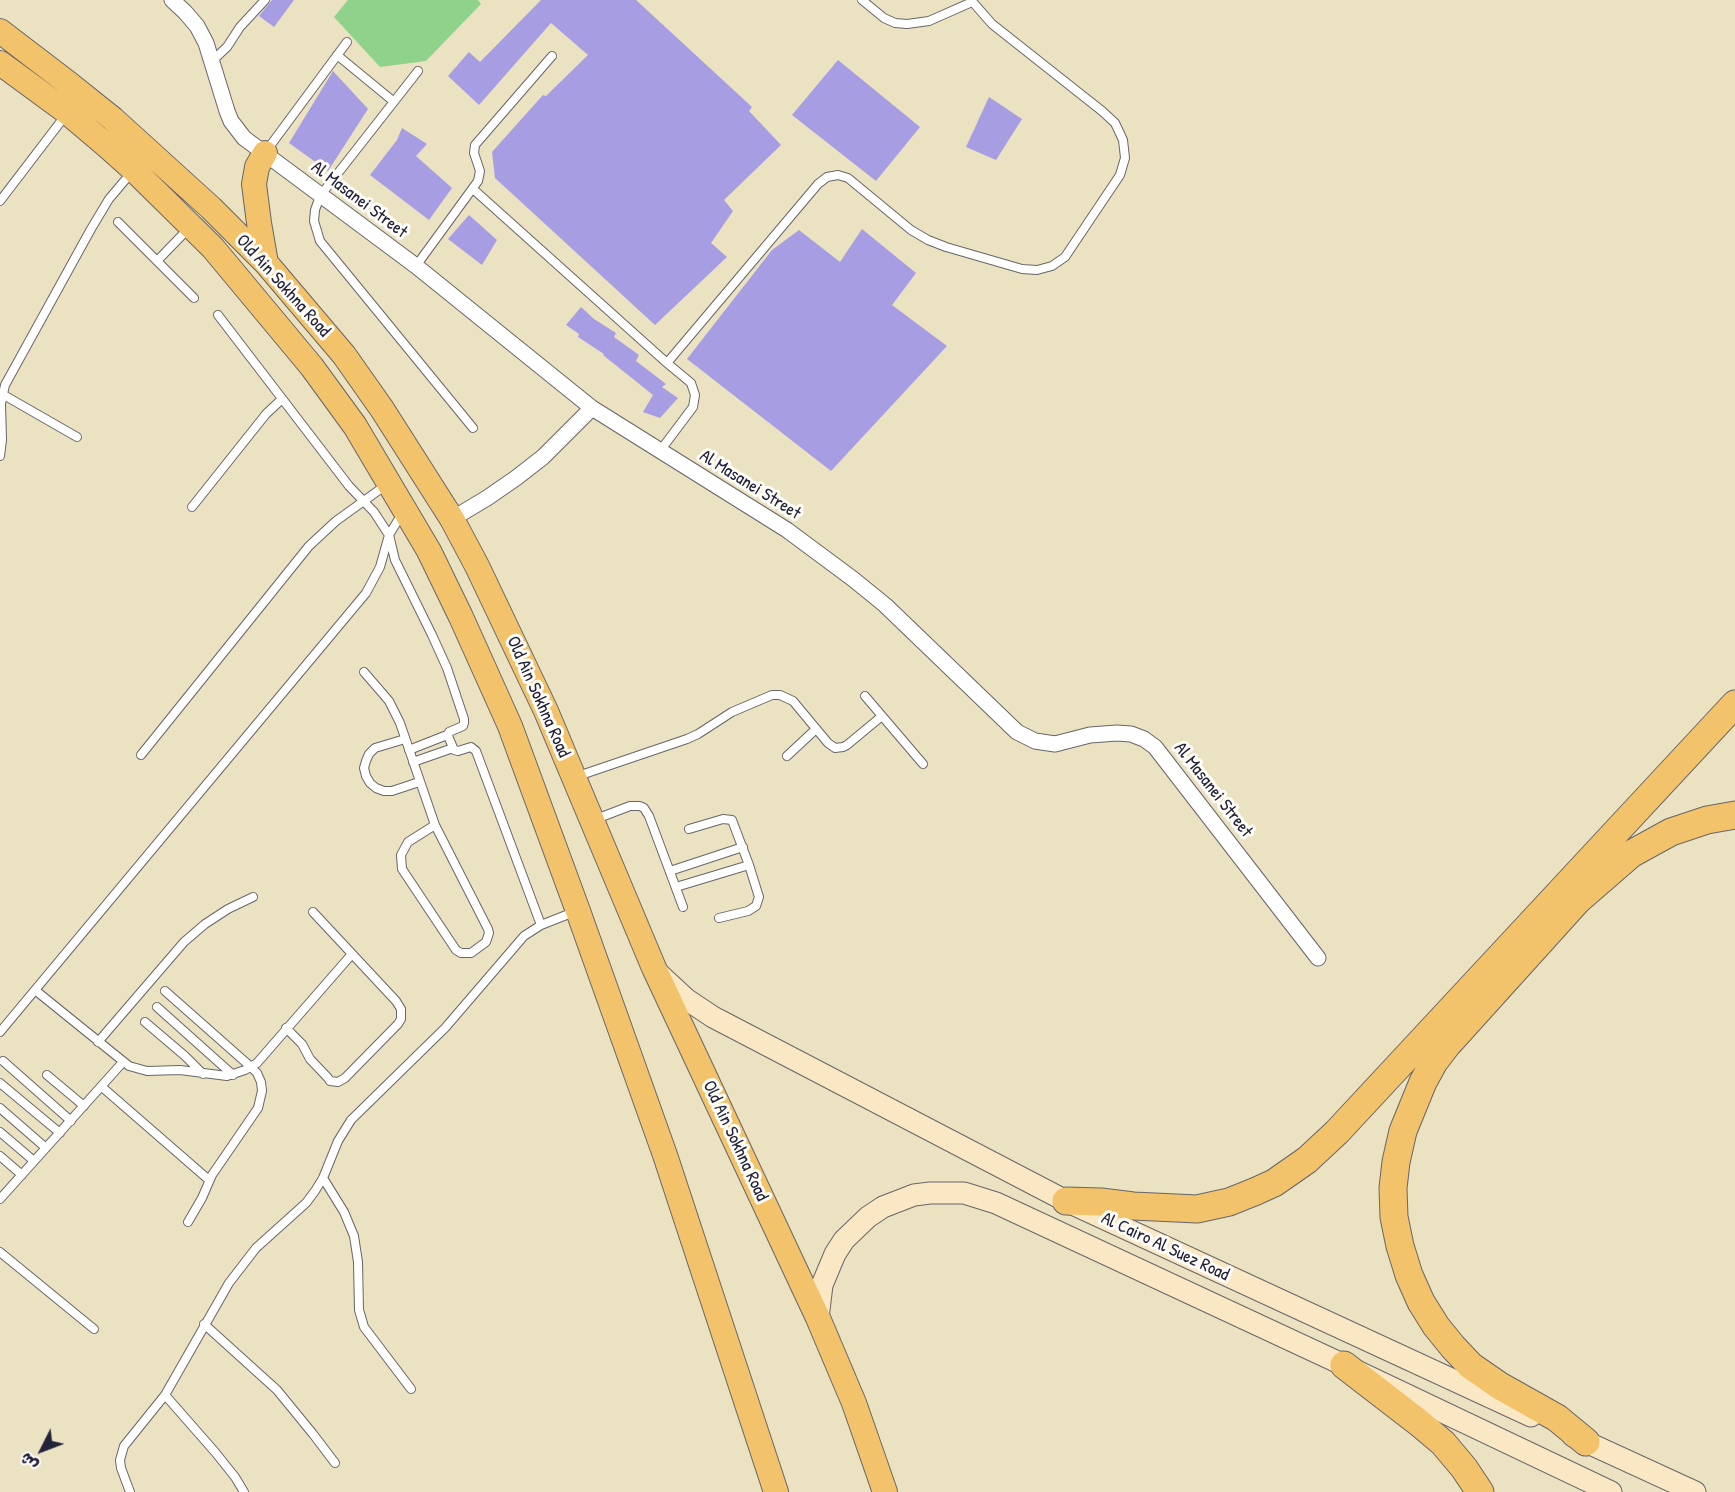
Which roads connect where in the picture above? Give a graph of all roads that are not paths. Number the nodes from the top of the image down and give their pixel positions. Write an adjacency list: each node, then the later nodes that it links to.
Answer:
1 (172, 0): 9 (street, Al Masanei Street)
2 (265, 0): 9 (lane)
3 (862, 0): 4 (lane)
4 (972, 1): 26 (lane)
5 (0, 31): 22 (main road, Old Ain Sokhna Road)
6 (347, 42): 7 (lane)
7 (337, 55): 12 (lane); 14 (lane)
8 (552, 56): 16 (lane)
9 (212, 61): 14 (street, Al Masanei Street)
10 (0, 63): 13 (main road, Old Ain Sokhna Road)
11 (418, 71): 12 (lane)
12 (393, 101): 17 (lane)
13 (68, 112): 15 (main road, Old Ain Sokhna Road); 18 (lane)
14 (265, 153): 17 (street, Al Masanei Street); 22 (main road)
15 (134, 170): 20 (main road, Old Ain Sokhna Road); 27 (lane)
16 (473, 189): 23 (lane); 26 (lane)
17 (320, 196): 23 (street, Al Masanei Street); 30 (lane)
18 (0, 201)
19 (118, 222): 21 (lane)
20 (192, 226): 21 (lane); 34 (main road, Old Ain Sokhna Road)
21 (157, 261): 24 (lane)
22 (266, 263): 38 (main road, Old Ain Sokhna Road)
23 (416, 266): 29 (street, Al Masanei Street)
24 (194, 298)
25 (218, 315): 28 (lane)
26 (667, 363): 32 (lane)
27 (2, 394): 31 (lane); 33 (lane)
28 (282, 399): 35 (lane); 36 (lane)
29 (592, 408): 32 (street, Al Masanei Street); 38 (street)
30 (473, 428)
31 (77, 437)
32 (660, 451): 70 (street, Al Masanei Street)
33 (0, 456)
34 (390, 483): 35 (lane); 37 (main road, Old Ain Sokhna Road)
35 (363, 501): 39 (lane); 49 (lane)
36 (192, 507)
37 (405, 509): 39 (lane); 65 (main road, Old Ain Sokhna Road)
38 (452, 519): 53 (main road, Old Ain Sokhna Road)
39 (389, 535): 45 (lane); 72 (lane)
40 (364, 672): 46 (lane)
41 (864, 696): 43 (lane)
42 (1735, 704): 99 (highway)
43 (882, 716): 44 (lane); 52 (lane)
44 (816, 729): 50 (lane); 53 (lane)
45 (447, 735): 47 (lane); 48 (lane)
46 (405, 739): 48 (lane); 54 (lane)
47 (453, 748): 51 (lane); 68 (lane)
48 (409, 750): 51 (lane)
49 (141, 755)
50 (787, 756)
51 (413, 762): 54 (lane)
52 (923, 764)
53 (573, 778): 56 (main road, Old Ain Sokhna Road)
54 (419, 782): 57 (lane)
55 (1735, 815): 108 (highway)
56 (591, 820): 61 (lane); 71 (main road, Old Ain Sokhna Road)
57 (435, 825): 57 (lane)
58 (689, 829): 59 (lane)
59 (743, 847): 60 (lane); 61 (lane)
60 (749, 865): 62 (lane); 67 (lane)
61 (670, 871): 62 (lane)
62 (676, 887): 64 (lane)
63 (253, 897): 78 (lane)
64 (683, 907)
65 (578, 911): 68 (lane); 112 (main road, Old Ain Sokhna Road)
66 (313, 912): 69 (lane)
67 (719, 918)
68 (541, 925): 96 (lane)
69 (352, 954): 76 (lane); 76 (lane)
70 (1318, 958)
71 (654, 968): 99 (main road, Al Cairo Al Suez Road); 102 (main road, Old Ain Sokhna Road)
72 (35, 990): 77 (lane); 78 (lane)
73 (165, 991): 81 (lane)
74 (157, 1007): 84 (lane)
75 (145, 1022): 82 (lane)
76 (286, 1028): 81 (lane)
77 (0, 1032)
78 (98, 1042): 80 (lane)
79 (3, 1061): 89 (lane)
80 (123, 1062): 82 (lane); 86 (lane)
81 (251, 1067): 84 (lane); 97 (lane)
82 (203, 1074): 84 (lane)
83 (47, 1075): 87 (lane)
84 (233, 1075)
85 (0, 1083): 91 (lane)
86 (102, 1087): 87 (lane); 97 (lane)
87 (84, 1106): 89 (lane)
88 (0, 1108): 92 (lane)
89 (71, 1121): 91 (lane)
90 (0, 1132): 94 (lane)
91 (60, 1133): 92 (lane)
92 (46, 1148): 94 (lane)
93 (0, 1156): 95 (lane)
94 (34, 1161): 95 (lane)
95 (22, 1175): 98 (lane)
96 (323, 1178): 103 (lane); 106 (lane)
97 (209, 1180): 100 (lane)
98 (0, 1199)
99 (1066, 1201): 108 (main road, Al Cairo Al Suez Road)
100 (188, 1222)
101 (0, 1252): 104 (lane)
102 (818, 1318): 105 (main road, Al Cairo Al Suez Road); 113 (main road, Old Ain Sokhna Road)
103 (204, 1324): 107 (lane); 109 (lane)
104 (94, 1329)
105 (1344, 1365): 114 (highway); 115 (main road, Al Cairo Al Suez Road)
106 (411, 1389)
107 (165, 1395): 110 (lane); 111 (lane)
108 (1586, 1442): 116 (main road, Al Cairo Al Suez Road)
109 (335, 1463)
110 (130, 1492)
111 (244, 1492)
112 (776, 1492)
113 (885, 1492)
114 (1480, 1492)
115 (1611, 1492)
116 (1695, 1492)

